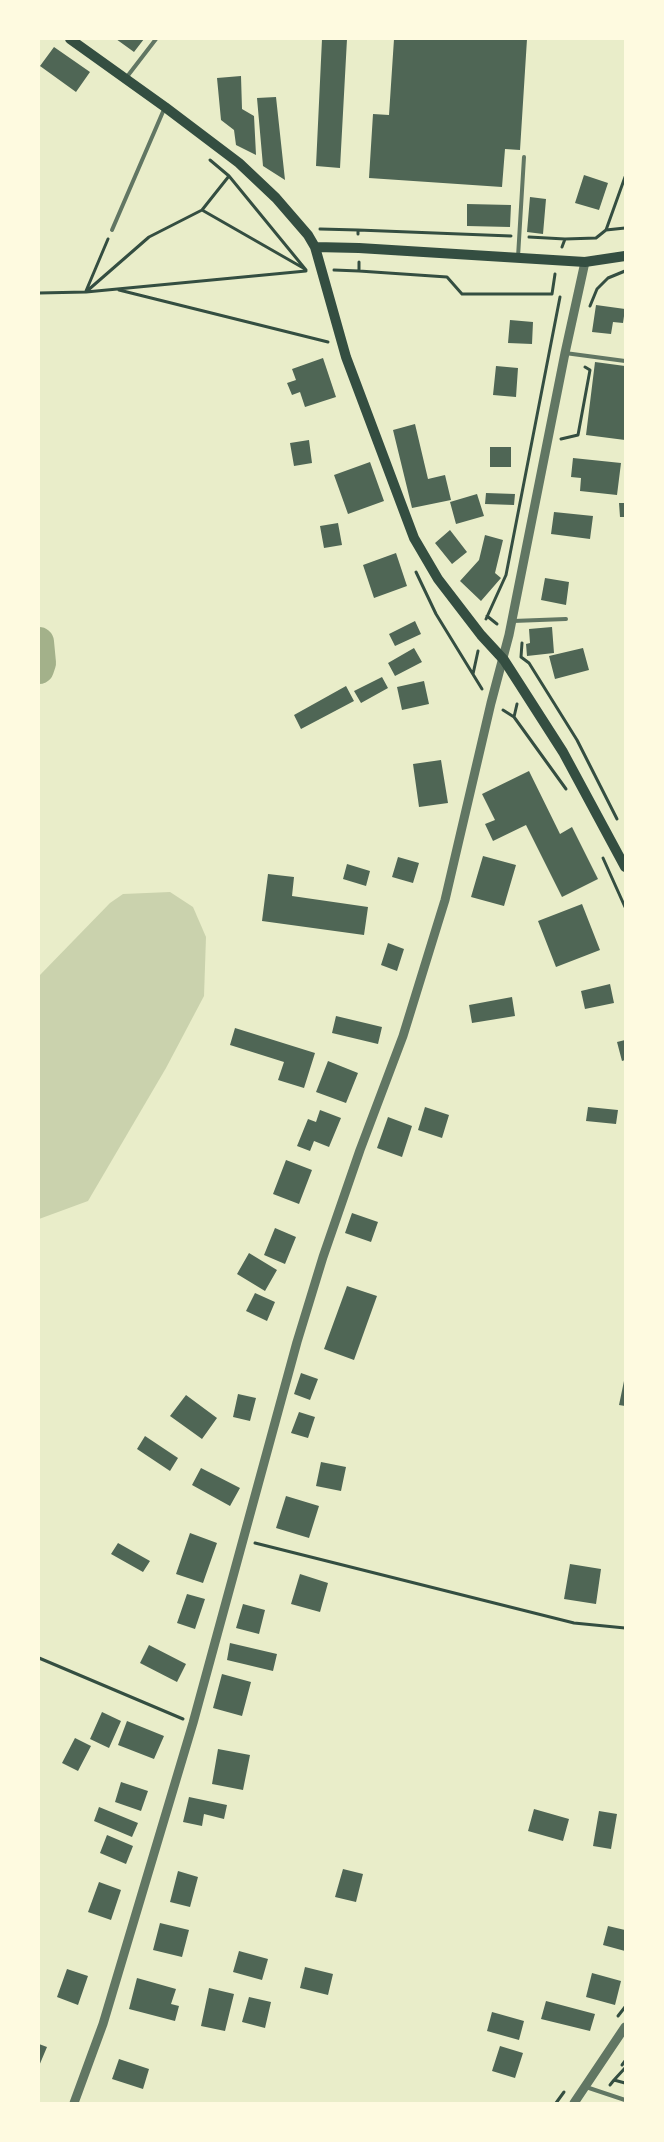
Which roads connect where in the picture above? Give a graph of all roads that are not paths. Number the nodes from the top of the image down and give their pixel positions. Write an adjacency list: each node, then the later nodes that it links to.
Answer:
1 (70, 39): 3 (main road)
2 (156, 39): 3 (lane)
3 (126, 78): 4 (main road)
4 (165, 106): 6 (lane); 7 (main road)
5 (524, 157): 9 (lane)
6 (112, 230)
7 (315, 247): 9 (main road); 15 (main road)
8 (625, 256): 10 (main road)
9 (518, 258): 10 (main road)
10 (585, 262): 11 (street)
11 (565, 353): 12 (lane); 14 (street)
12 (625, 361)
13 (566, 619): 14 (lane)
14 (512, 621): 15 (street)
15 (504, 660): 16 (main road); 20 (street)
16 (625, 867)
17 (625, 2027): 18 (street)
18 (586, 2086): 19 (lane); 21 (street)
19 (625, 2100)
20 (74, 2103)
21 (574, 2103)

